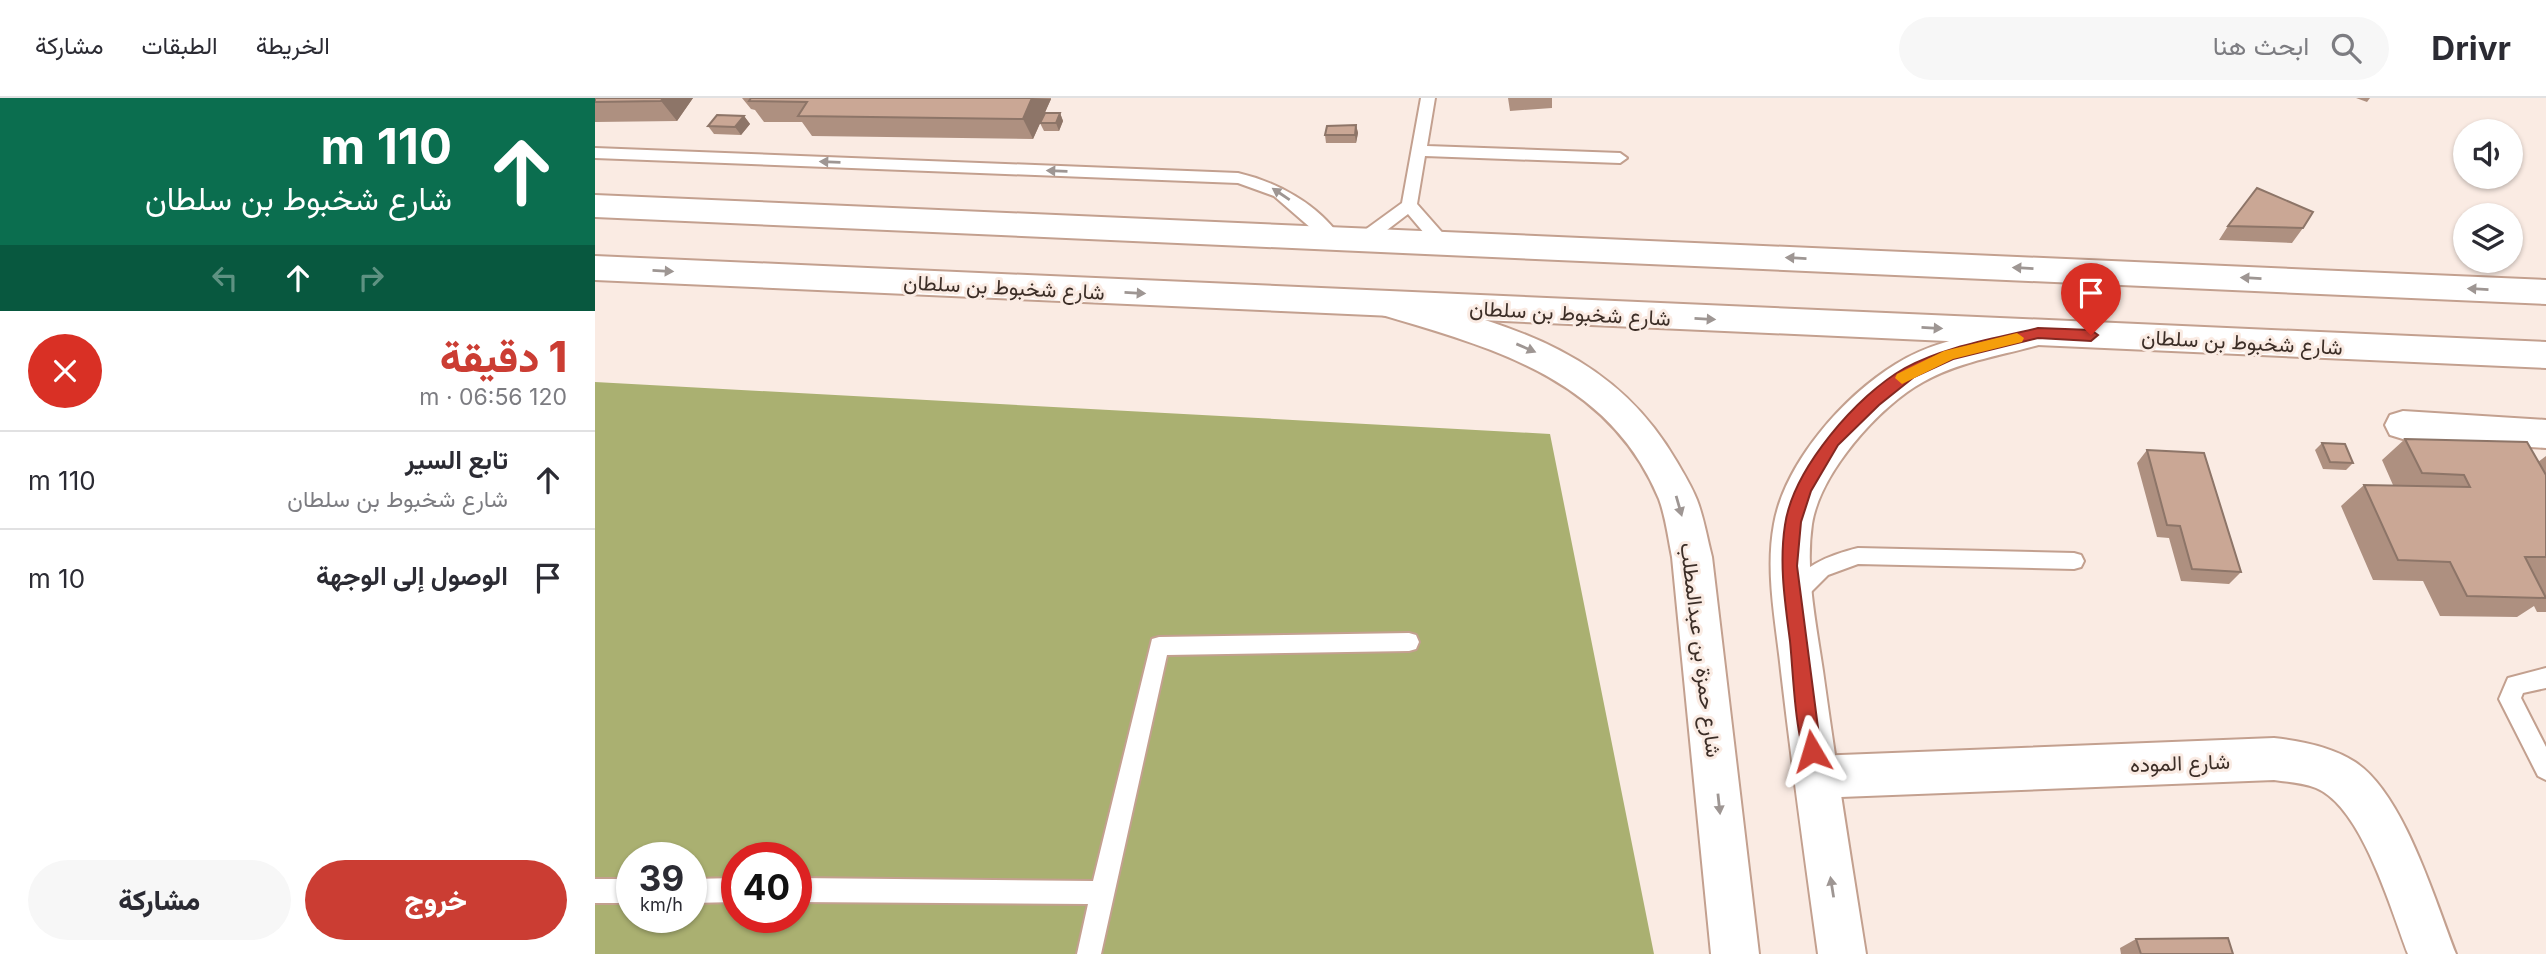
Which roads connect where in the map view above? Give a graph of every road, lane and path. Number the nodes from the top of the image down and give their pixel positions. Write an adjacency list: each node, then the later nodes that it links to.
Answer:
1 (1428, 98): 2 (lane)
2 (1419, 151): 4 (lane); 5 (lane)
3 (595, 152): 7 (lane, one-way to 3)
4 (1620, 158)
5 (1409, 205): 7 (lane); 8 (lane)
6 (595, 206): 7 (main road)
7 (1349, 238): 8 (main road)
8 (1441, 242): 10 (main road, one-way to 8)
9 (595, 268): 11 (main road, شارع شخبوط بن سلطان, one-way to 11)
10 (2546, 292)
11 (1391, 305): 12 (main road, شارع شخبوط بن سلطان, one-way to 12); 27 (main road, شارع حمزة بن عبدالمطلب, one-way to 27)
12 (2038, 333): 13 (main road, شارع شخبوط بن سلطان); 17 (main road)
13 (2546, 355)
14 (2403, 425): 15 (main road)
15 (2546, 434)
16 (2074, 561): 17 (lane)
17 (1793, 597): 21 (main road)
18 (1409, 642): 25 (lane)
19 (2546, 678): 20 (lane)
20 (2546, 769)
21 (1815, 777): 28 (main road, one-way to 21); 29 (main road, شارع الموده)
22 (812, 890): 25 (lane)
23 (595, 891): 24 (lane)
24 (616, 891)
25 (1102, 893): 26 (lane)
26 (1089, 954)
27 (1735, 954)
28 (1842, 954)
29 (2432, 954)

